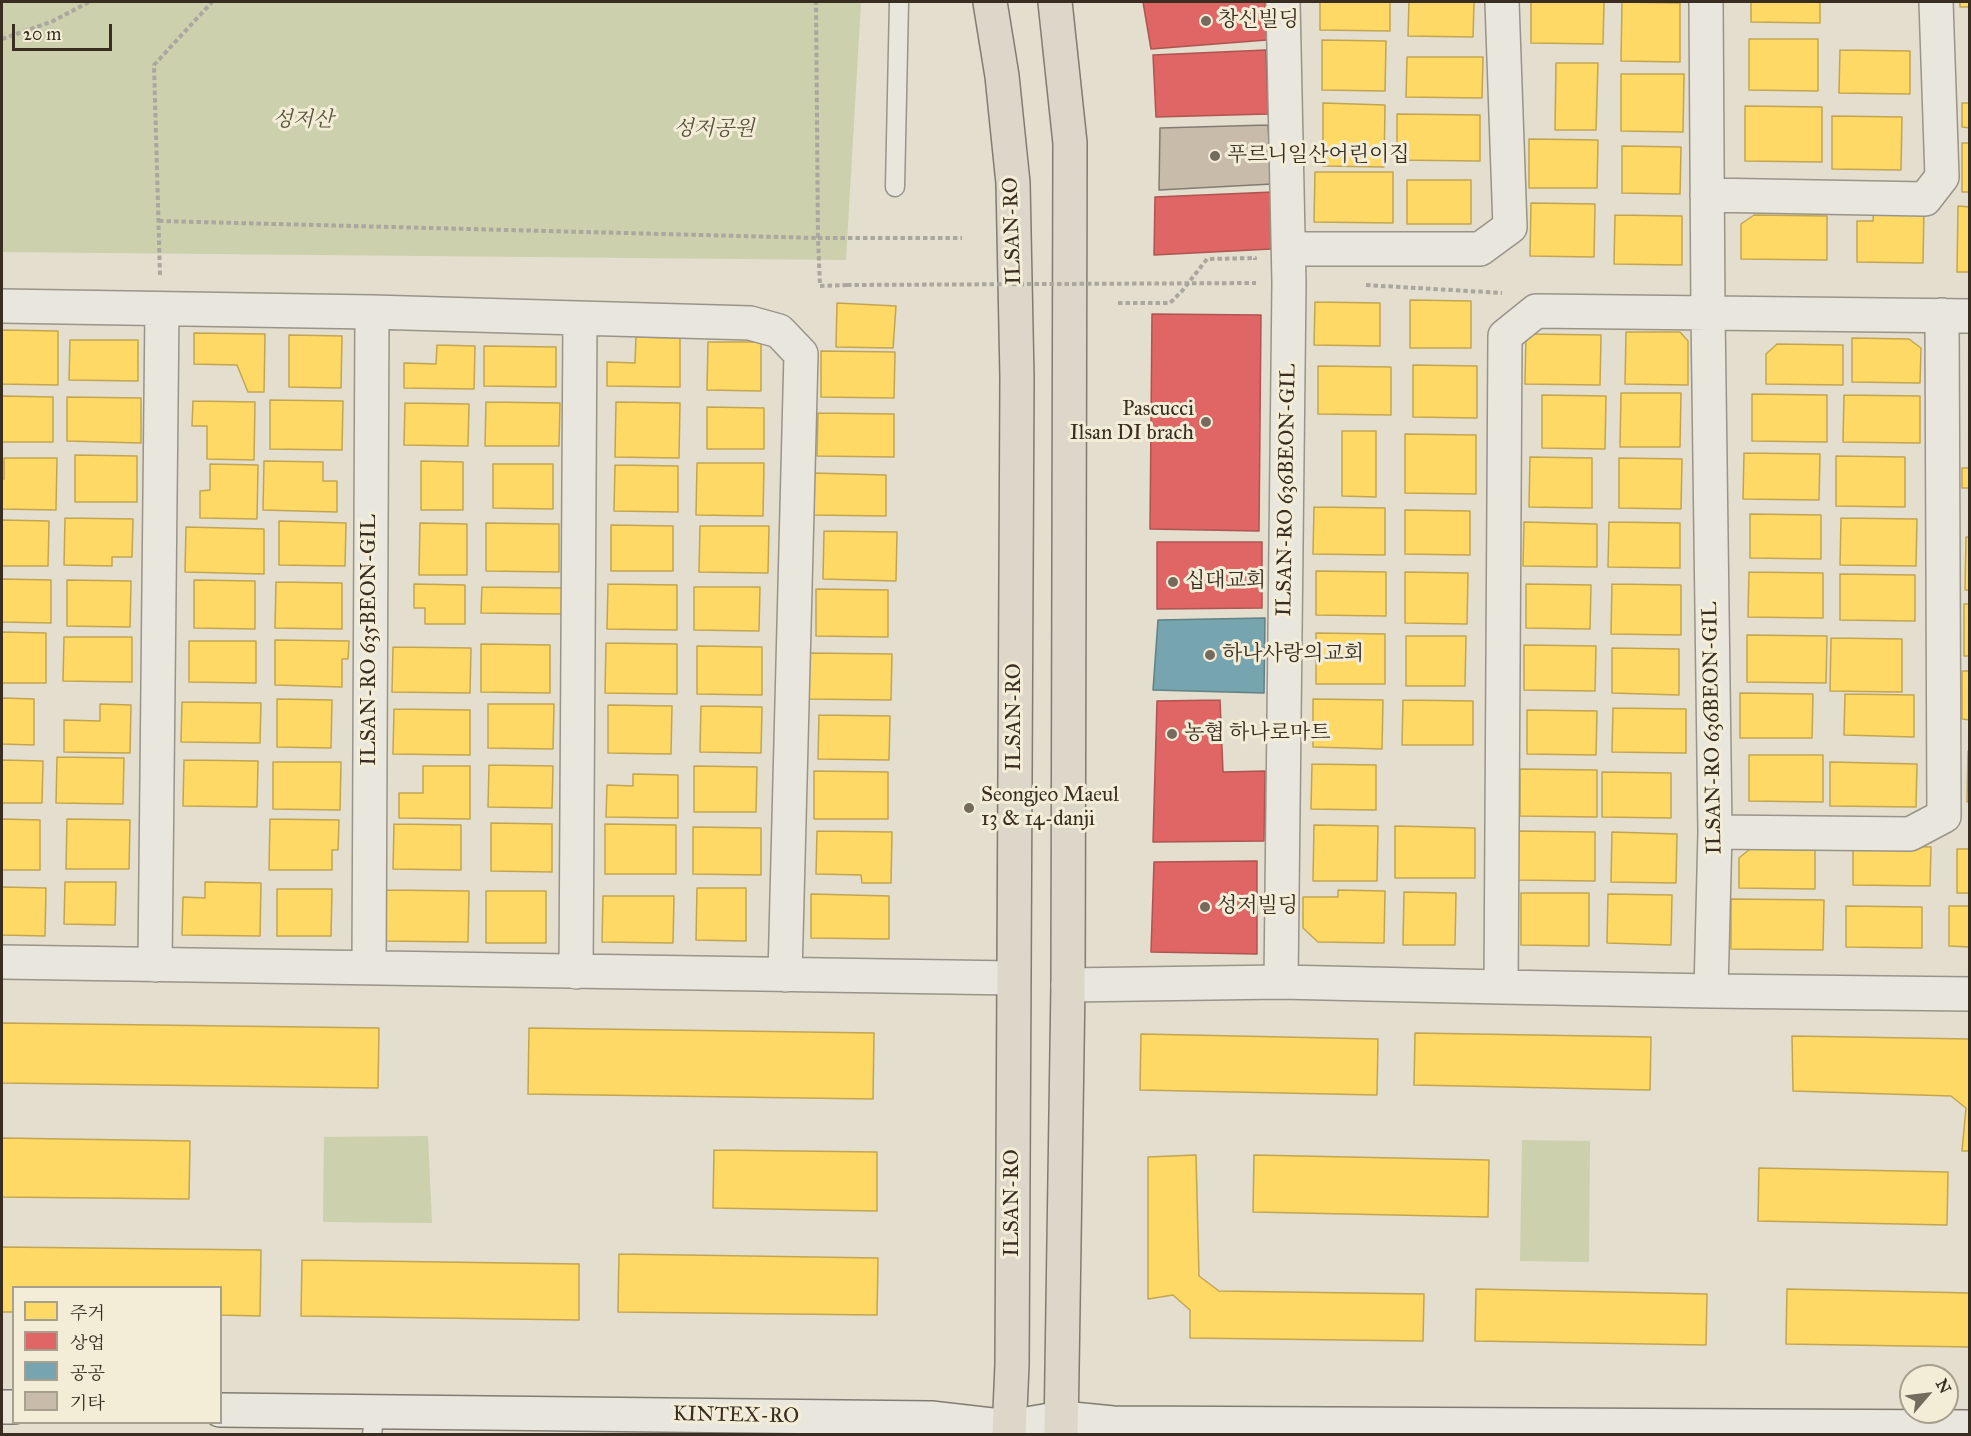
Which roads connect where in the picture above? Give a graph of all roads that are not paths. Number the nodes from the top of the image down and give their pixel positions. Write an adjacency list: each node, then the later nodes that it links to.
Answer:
1 (899, 2): 8 (lane)
2 (990, 2): 23 (main road, ILSAN-RO)
3 (1055, 2): 25 (main road)
4 (1283, 2): 10 (street, ILSAN-RO 636BEON-GIL)
5 (1502, 2): 10 (street)
6 (1706, 2): 9 (street, ILSAN-RO 636BEON-GIL)
7 (1936, 2): 9 (street)
8 (895, 187)
9 (1707, 195): 12 (street, ILSAN-RO 636BEON-GIL)
10 (1289, 249): 24 (street, ILSAN-RO 636BEON-GIL)
11 (161, 293): 13 (street); 14 (street); 19 (street)
12 (1708, 299): 15 (street); 17 (street, ILSAN-RO 636BEON-GIL); 26 (street)
13 (2, 306)
14 (372, 312): 16 (street); 20 (street, ILSAN-RO 635BEON-GIL)
15 (1956, 315): 17 (street)
16 (580, 319): 21 (street); 22 (street)
17 (1714, 832): 27 (street, ILSAN-RO 636BEON-GIL)
18 (2, 962): 19 (street)
19 (155, 965): 20 (street)
20 (369, 968): 21 (street)
21 (576, 972): 22 (street)
22 (785, 975): 23 (street)
23 (1013, 978): 33 (main road, ILSAN-RO)
24 (1281, 982): 25 (street); 26 (street)
25 (1068, 985): 31 (main road)
26 (1501, 987): 27 (street)
27 (1711, 991): 28 (street)
28 (1970, 994)
29 (222, 1410): 30 (street, KINTEX-RO)
30 (374, 1423): 33 (street, KINTEX-RO)
31 (1062, 1426): 32 (street, KINTEX-RO); 33 (street, KINTEX-RO)
32 (1970, 1427)
33 (1009, 1431)

